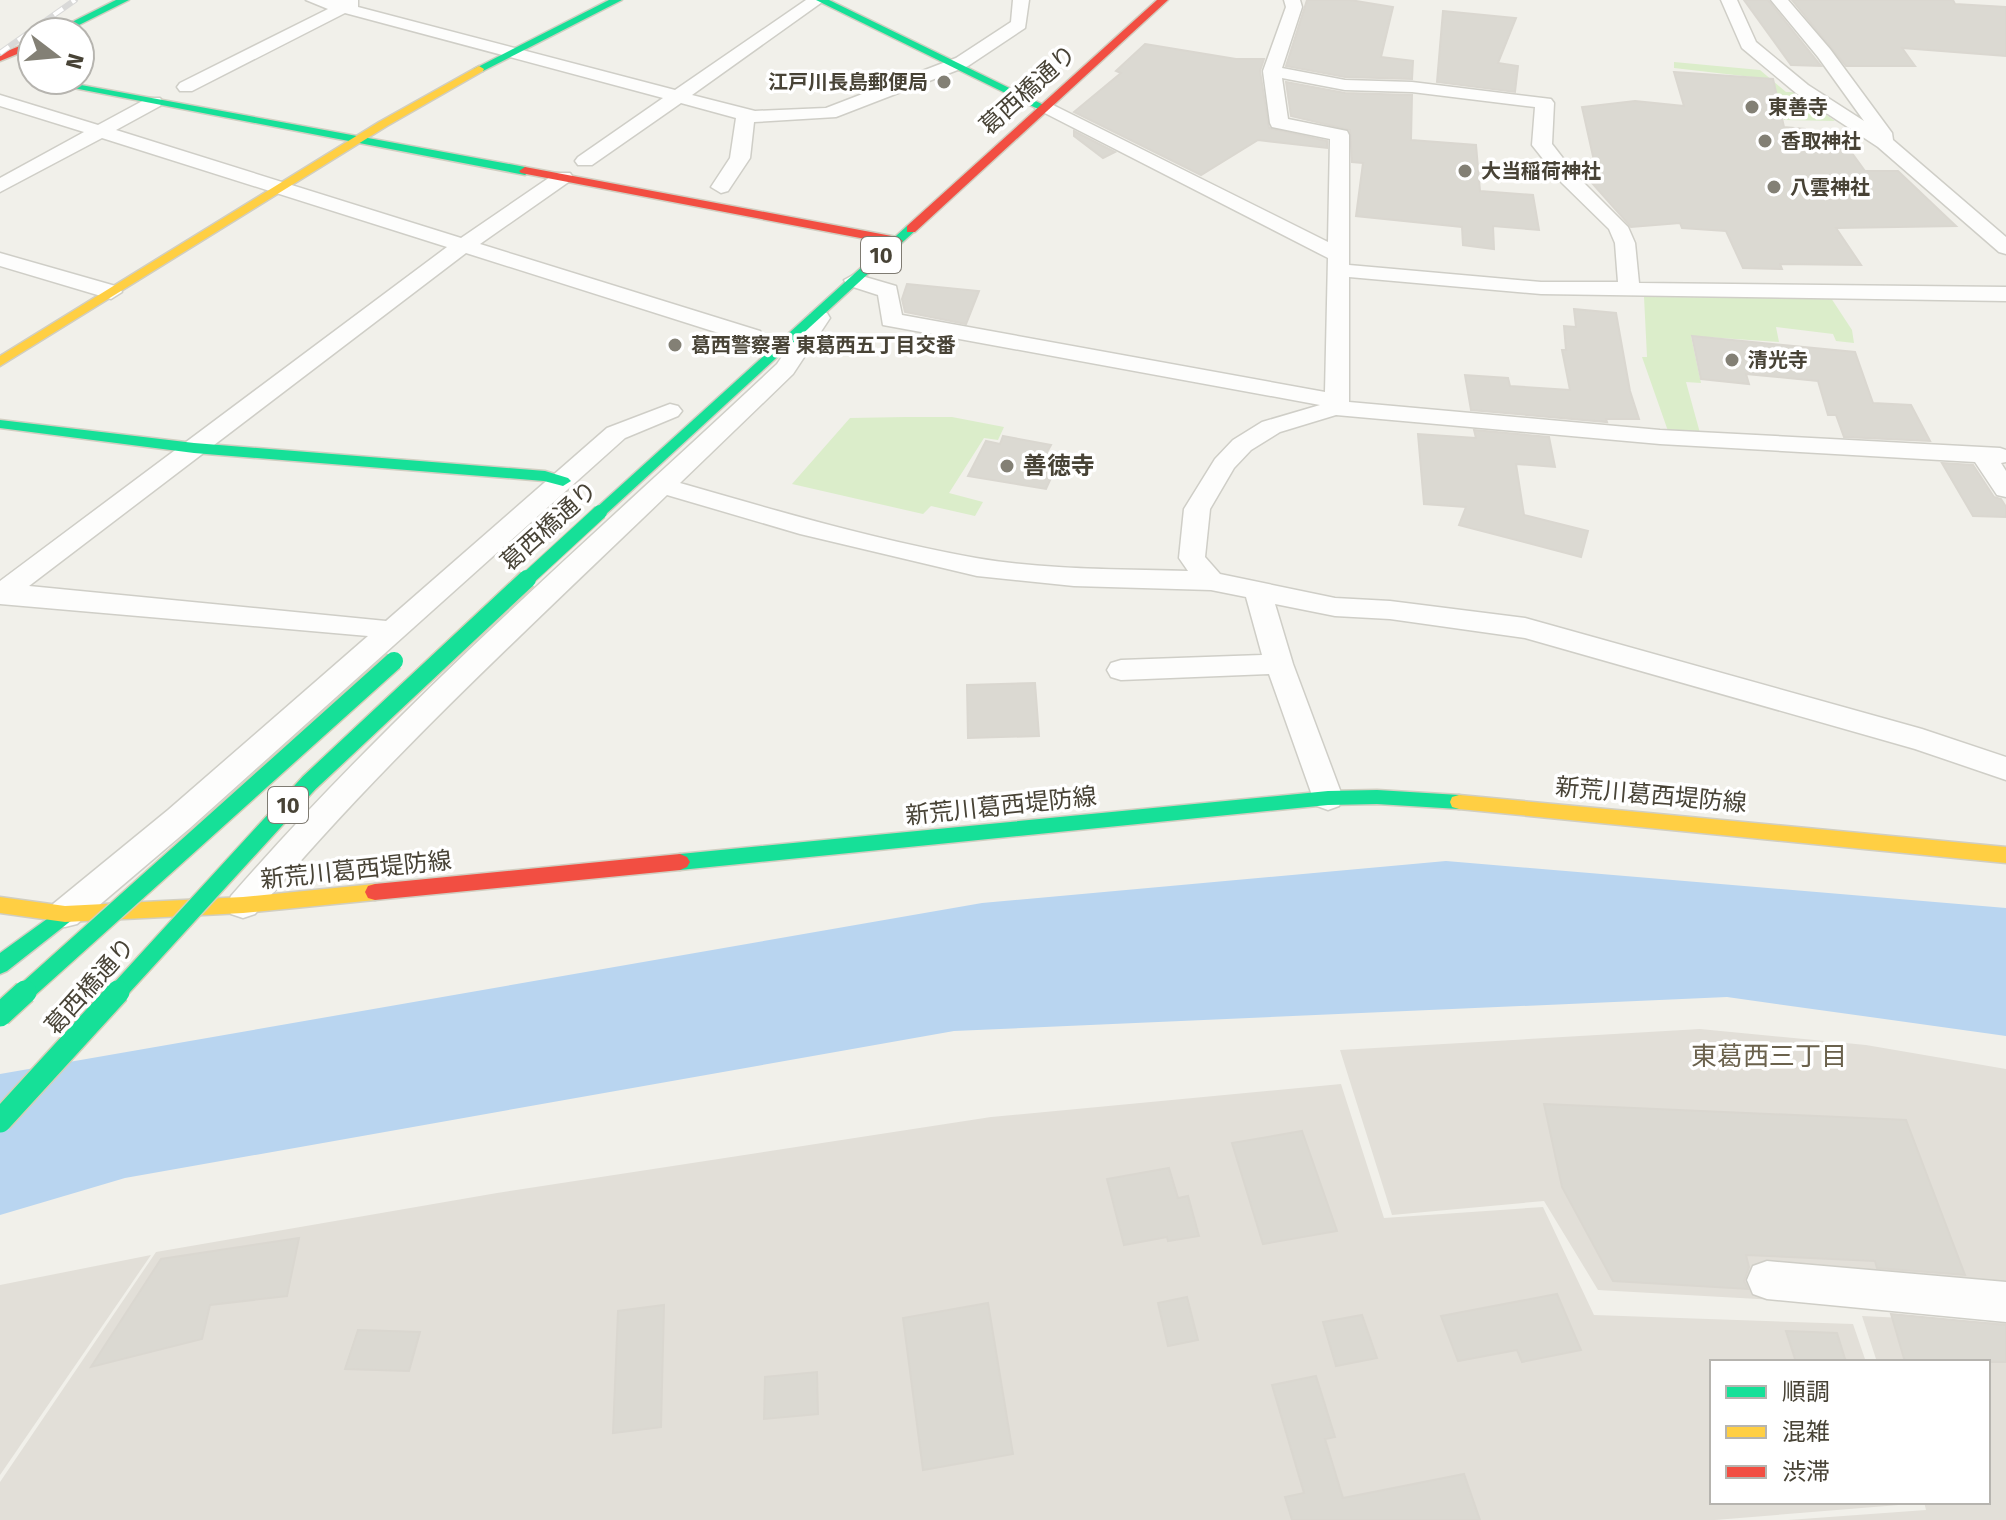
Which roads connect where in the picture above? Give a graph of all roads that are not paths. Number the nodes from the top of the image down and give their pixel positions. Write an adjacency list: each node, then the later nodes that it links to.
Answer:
1 (124, 0): 11 (main road)
2 (314, 0): 10 (street)
3 (617, 0): 12 (main road)
4 (819, 0): 13 (main road); 19 (street)
5 (1021, 0): 13 (street)
6 (1163, 0): 22 (main road, 葛西橋通り / 10)
7 (1292, 0): 14 (street)
8 (1729, 0): 30 (street)
9 (1779, 0): 30 (street)
10 (351, 4): 12 (street); 15 (street)
11 (90, 16)
12 (509, 52): 19 (street); 26 (main road)
13 (951, 65): 18 (main road); 24 (street)
14 (1272, 71): 43 (street); 45 (street)
15 (179, 86): 17 (main road)
16 (96, 91): 21 (main road)
17 (216, 93)
18 (1029, 94): 22 (main road); 23 (main road, 葛西橋通り)
19 (679, 96): 24 (street); 31 (street)
20 (0, 100): 27 (street)
21 (154, 102): 27 (street); 29 (main road)
22 (1044, 108): 36 (main road, 葛西橋通り / 10); 43 (street)
23 (1006, 113)
24 (746, 115): 34 (street)
25 (353, 118): 26 (main road)
26 (383, 124): 28 (main road); 29 (main road)
27 (102, 130): 33 (street); 35 (street)
28 (414, 130)
29 (358, 139): 31 (main road); 35 (main road)
30 (1885, 143): 40 (street)
31 (572, 166): 32 (main road); 37 (main road); 39 (street)
32 (615, 167)
33 (0, 186)
34 (721, 186)
35 (280, 187): 39 (street); 46 (main road)
36 (901, 220): 37 (main road, 葛西橋通り / 10); 38 (main road, 葛西橋通り / 10)
37 (867, 234): 38 (main road); 41 (main road, 葛西橋通り / 10)
38 (897, 241): 44 (main road, 葛西橋通り / 10)
39 (463, 245): 49 (street); 54 (street)
40 (2006, 248)
41 (845, 253)
42 (0, 259): 46 (street)
43 (1338, 262): 45 (street); 51 (street)
44 (855, 280): 48 (main road, 葛西橋通り / 10); 51 (street)
45 (1629, 289): 47 (street)
46 (111, 292): 50 (main road)
47 (2006, 294)
48 (829, 303): 57 (street); 74 (main road, 葛西橋通り / 10, bridge)
49 (752, 336)
50 (0, 362)
51 (1336, 405): 58 (street); 59 (street)
52 (676, 406): 55 (main road); 56 (street)
53 (0, 424): 54 (main road)
54 (194, 448): 56 (main road); 61 (street)
55 (626, 451)
56 (563, 481): 62 (street)
57 (660, 485): 59 (street); 69 (street)
58 (2006, 489)
59 (1211, 581): 60 (street)
60 (1258, 592): 63 (street); 65 (street)
61 (1, 593): 62 (street)
62 (398, 640): 70 (street); 72 (main road, 葛西橋通り / 10, bridge)
63 (1279, 664): 64 (street); 66 (street)
64 (1121, 670)
65 (2006, 769)
66 (1328, 798): 67 (main road, 新荒川葛西堤防線); 69 (main road, 新荒川葛西堤防線)
67 (2006, 855)
68 (0, 905): 70 (main road, 新荒川葛西堤防線)
69 (243, 905): 70 (main road, 新荒川葛西堤防線)
70 (65, 914): 71 (main road)
71 (0, 965)
72 (32, 986): 73 (main road, 葛西橋通り / 10, bridge); 75 (main road, bridge)
73 (0, 1015)
74 (94, 1017): 76 (main road, bridge); 77 (main road, 葛西橋通り / 10, bridge)
75 (0, 1022)
76 (0, 1103)
77 (0, 1121)
78 (1767, 1280): 79 (street)
79 (2006, 1302)

